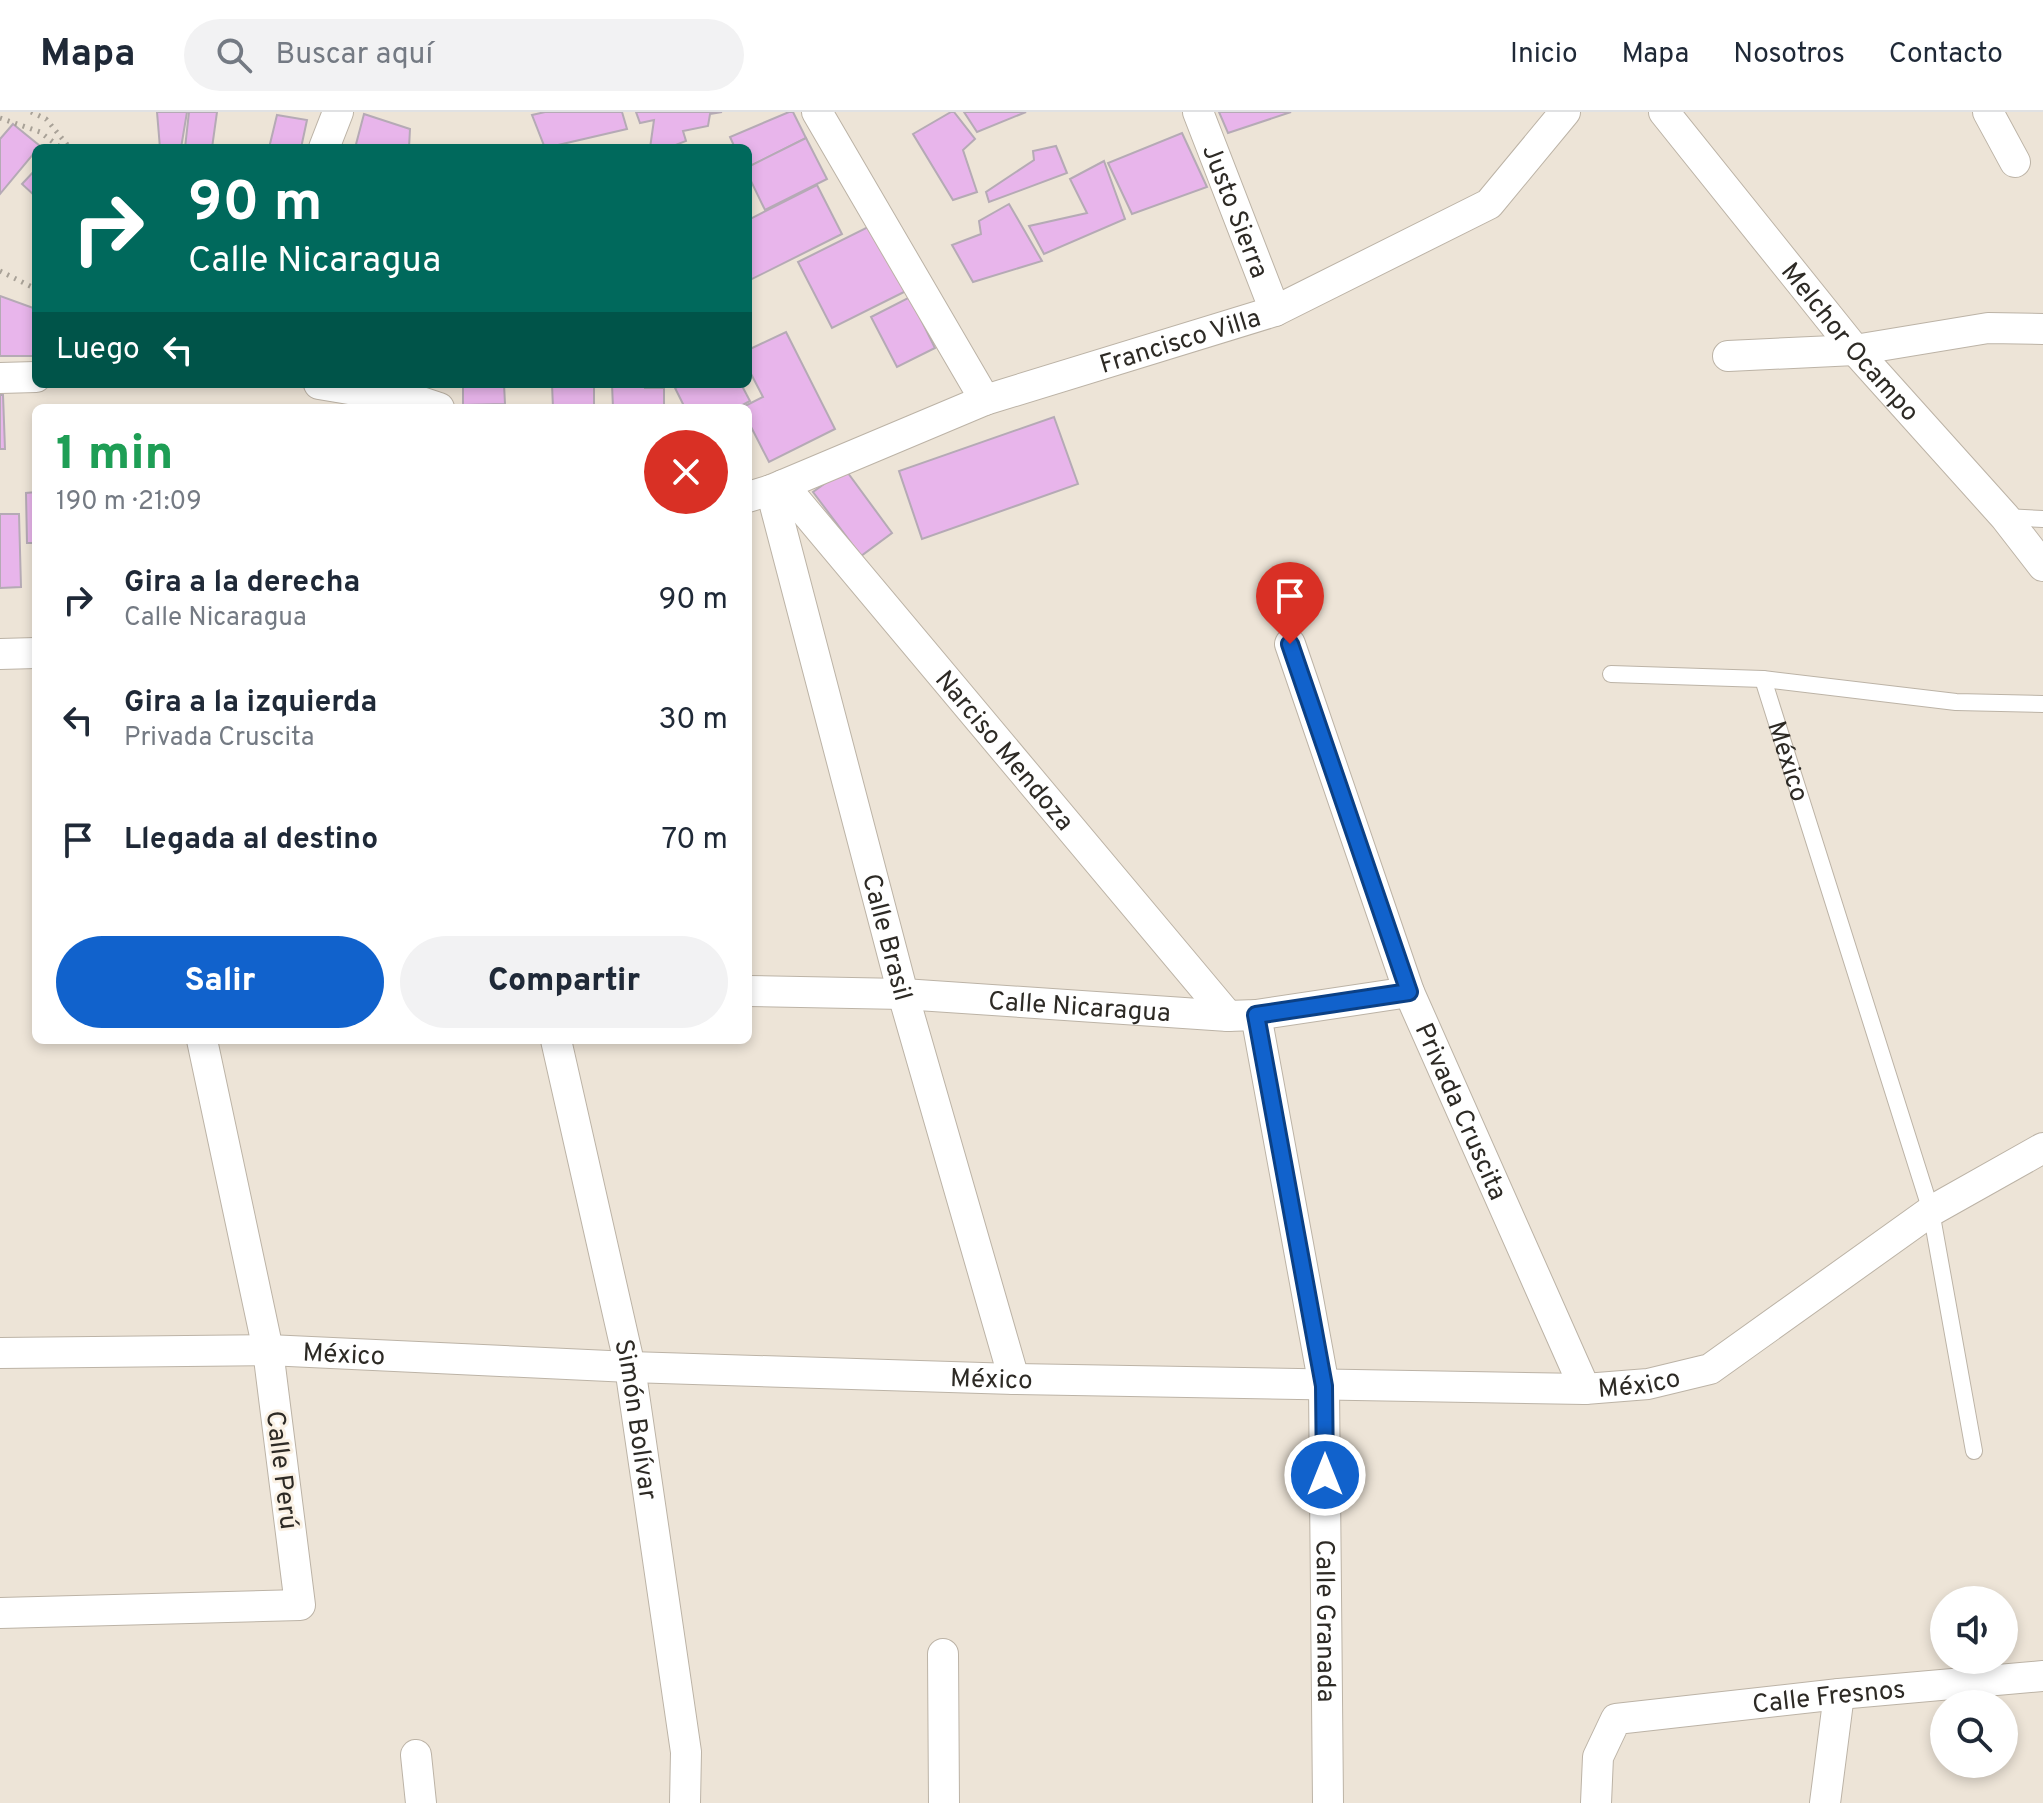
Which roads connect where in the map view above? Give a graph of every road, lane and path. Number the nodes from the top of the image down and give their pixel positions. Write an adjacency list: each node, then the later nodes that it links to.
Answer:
1 (31, 112): 10 (path)
2 (338, 112): 11 (street)
3 (817, 112): 23 (street)
4 (1198, 112): 15 (street, Justo Sierra)
5 (1565, 112): 15 (street, Francisco Villa)
6 (1664, 112): 17 (street, Melchor Ocampo)
7 (1988, 112): 12 (street)
8 (0, 118): 9 (path)
9 (56, 144)
10 (67, 144)
11 (326, 144)
12 (2015, 162)
13 (0, 271): 14 (path)
14 (32, 287)
15 (1275, 311): 23 (street, Francisco Villa)
16 (2043, 329): 17 (street)
17 (1855, 350): 18 (street); 25 (street, Melchor Ocampo)
18 (1728, 356)
19 (32, 377): 20 (street)
20 (0, 378)
21 (344, 388): 22 (street)
22 (421, 400)
23 (985, 400): 24 (street, Francisco Villa)
24 (767, 490): 36 (street, Calle Brasil); 37 (street, Narciso Mendoza)
25 (2005, 517): 26 (lane); 27 (street, Melchor Ocampo)
26 (2043, 519)
27 (2043, 566)
28 (1290, 644): 35 (street, Privada Cruscita)
29 (32, 653): 30 (street)
30 (0, 654)
31 (1611, 674): 32 (lane)
32 (1763, 679): 33 (lane); 41 (lane, México)
33 (2043, 704)
34 (752, 991): 36 (street, Calle Nicaragua)
35 (1409, 992): 37 (street, Calle Nicaragua); 47 (street, Privada Cruscita)
36 (903, 994): 37 (street, Calle Nicaragua); 45 (street, Calle Brasil)
37 (1242, 1015): 46 (street, Calle Granada)
38 (203, 1044): 42 (street, Calle Perú)
39 (557, 1044): 44 (street, Simón Bolívar)
40 (2043, 1148): 41 (street, México)
41 (1931, 1211): 47 (street, México); 48 (lane, México)
42 (268, 1350): 43 (street, México); 44 (street, México); 49 (street, Calle Perú)
43 (0, 1353)
44 (630, 1367): 45 (street, México); 55 (street, Simón Bolívar)
45 (1014, 1379): 46 (street, México)
46 (1324, 1386): 47 (street, México); 57 (street, Calle Granada)
47 (1585, 1389)
48 (1974, 1451)
49 (0, 1613)
50 (943, 1654): 56 (street)
51 (2043, 1676): 52 (street, Calle Fresnos)
52 (1839, 1694): 58 (street, Calle Fresnos); 59 (street)
53 (416, 1755): 54 (street)
54 (421, 1803)
55 (685, 1803)
56 (944, 1803)
57 (1328, 1803)
58 (1596, 1803)
59 (1825, 1803)

